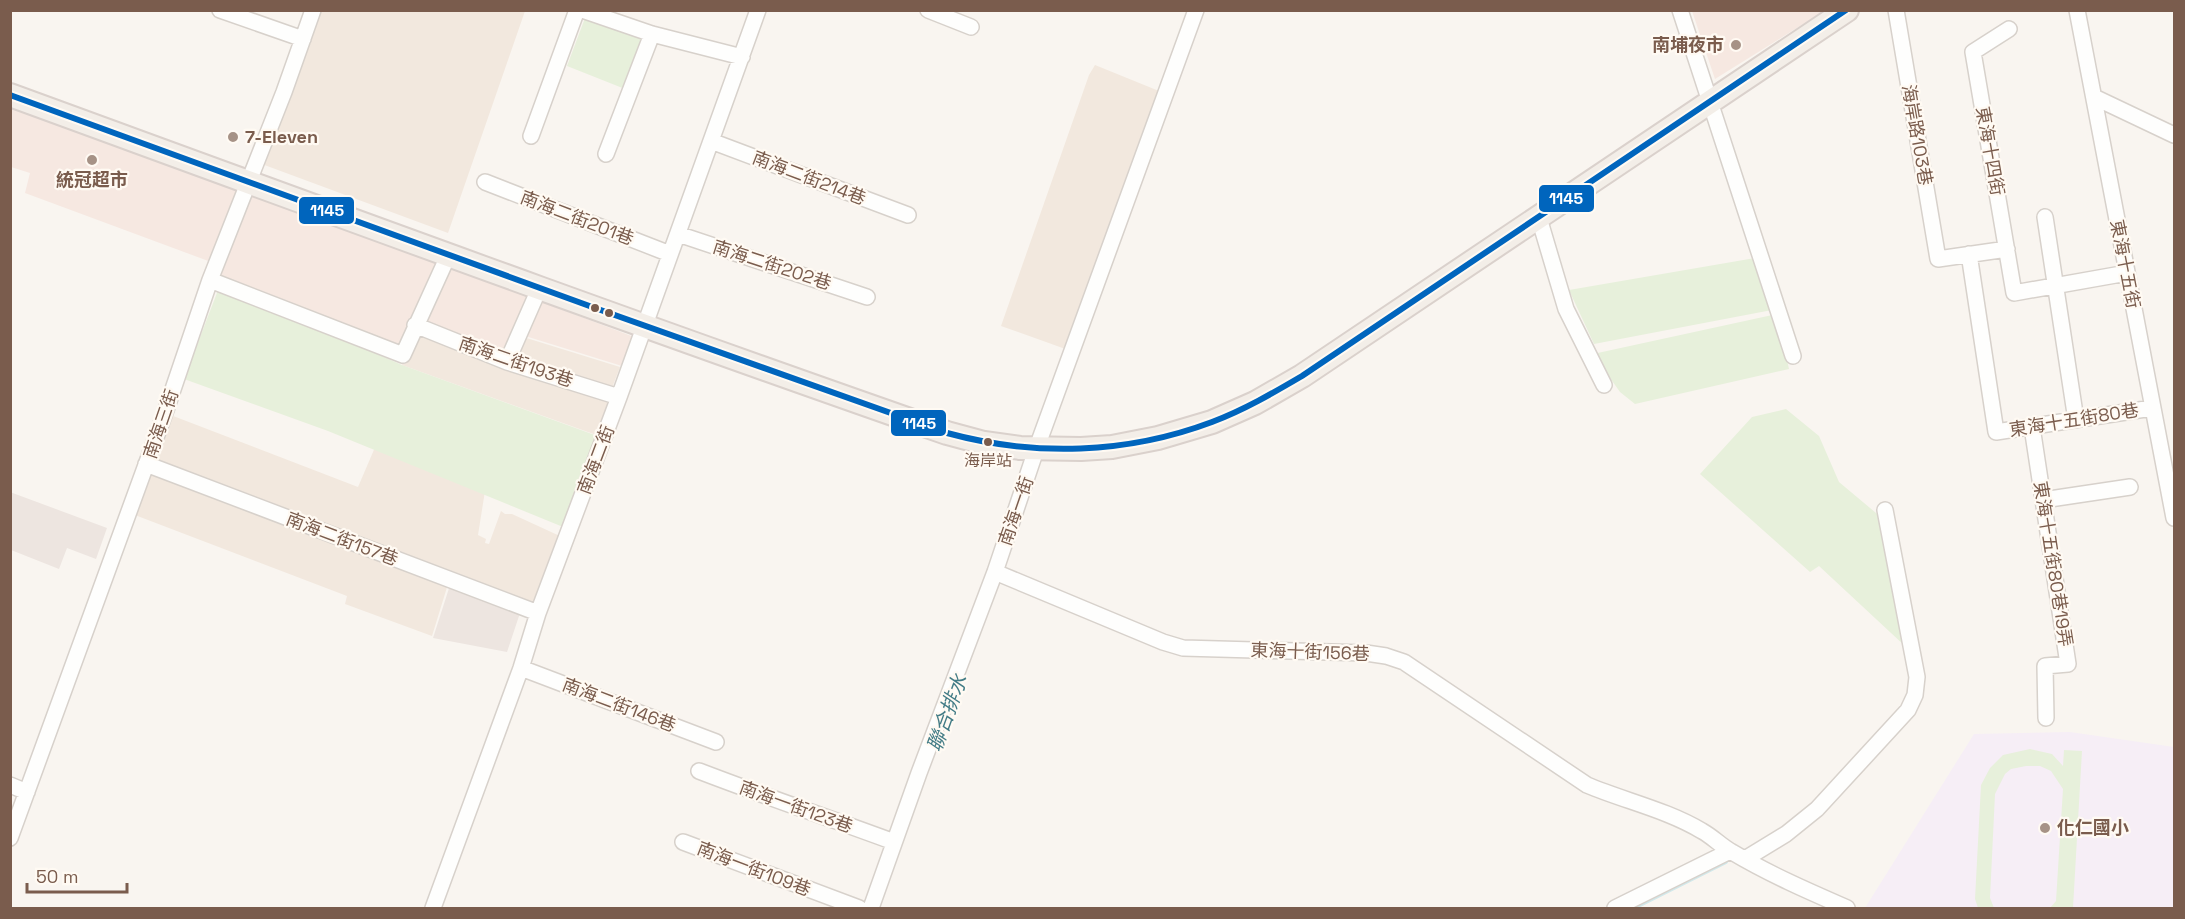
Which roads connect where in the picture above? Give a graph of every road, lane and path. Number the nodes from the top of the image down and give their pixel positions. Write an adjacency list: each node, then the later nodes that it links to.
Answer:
1 (220, 10): 14 (street)
2 (313, 10): 14 (street, 南海三街)
3 (580, 10): 13 (street); 20 (street)
4 (758, 10): 15 (street, 南海二街)
5 (928, 10): 11 (street)
6 (1196, 10): 47 (street, 南海一街)
7 (1680, 10): 18 (street)
8 (1847, 10): 18 (main road)
9 (1896, 10): 31 (street, 海岸路103巷)
10 (2077, 10): 17 (street, 東海十五街)
11 (971, 27)
12 (2009, 29): 29 (street, 東海十四街)
13 (652, 34): 15 (street); 22 (street)
14 (303, 39): 23 (street, 南海三街)
15 (742, 57): 21 (street, 南海二街)
16 (10, 95): 23 (main road)
17 (2094, 97): 19 (street); 33 (street, 東海十五街)
18 (1711, 103): 27 (main road); 40 (street)
19 (2175, 135)
20 (531, 136)
21 (711, 141): 25 (street, 南海二街214巷); 28 (street, 南海二街)
22 (606, 154)
23 (249, 182): 32 (main road); 34 (street, 南海三街)
24 (485, 182): 30 (street, 南海二街201巷)
25 (908, 215)
26 (2045, 217): 35 (street)
27 (1539, 218): 42 (street); 47 (main road)
28 (678, 234): 30 (street, 南海二街); 37 (street, 南海二街202巷)
29 (2007, 249): 31 (street); 35 (street, 東海十四街)
30 (670, 254): 39 (street, 南海二街)
31 (1969, 254): 46 (street, 東海十五街80巷)
32 (448, 256): 36 (main road); 38 (street)
33 (2127, 273): 35 (street); 44 (street, 東海十五街)
34 (210, 280): 38 (street); 48 (street, 南海三街)
35 (2055, 285): 45 (street)
36 (539, 289): 39 (main road); 41 (street)
37 (867, 297)
38 (415, 325): 41 (street, 南海二街193巷)
39 (645, 325): 43 (street, 南海二街); 47 (main road)
40 (1793, 356)
41 (507, 362): 43 (street, 南海二街193巷)
42 (1604, 385)
43 (619, 397): 54 (street, 南海二街)
44 (2152, 408): 45 (street, 東海十五街80巷); 52 (street, 東海十五街)
45 (2076, 420): 46 (street, 東海十五街80巷)
46 (2032, 427): 50 (street, 東海十五街80巷19弄)
47 (1042, 447): 53 (street, 南海一街)
48 (146, 464): 54 (street, 南海二街157巷); 60 (street, 南海三街)
49 (2130, 487): 50 (street)
50 (2043, 500): 56 (street, 東海十五街80巷19弄)
51 (1885, 510): 65 (street)
52 (2175, 518)
53 (995, 572): 63 (street, 南海一街); 64 (street, 東海十街156巷)
54 (538, 613): 55 (street, 南海二街)
55 (522, 668): 57 (street, 南海二街146巷); 66 (street, 南海二街)
56 (2046, 718)
57 (716, 742)
58 (699, 771): 63 (street, 南海一街123巷)
59 (10, 785): 60 (street)
60 (27, 792): 61 (street, 南海三街)
61 (10, 838)
62 (683, 842): 67 (street, 南海一街109巷)
63 (894, 842): 68 (street, 南海一街)
64 (1730, 851): 65 (street, 東海十街156巷); 69 (street)
65 (1745, 859): 70 (street, 東海十街156巷)
66 (433, 909)
67 (859, 909)
68 (871, 909)
69 (1615, 909)
70 (1847, 909)

